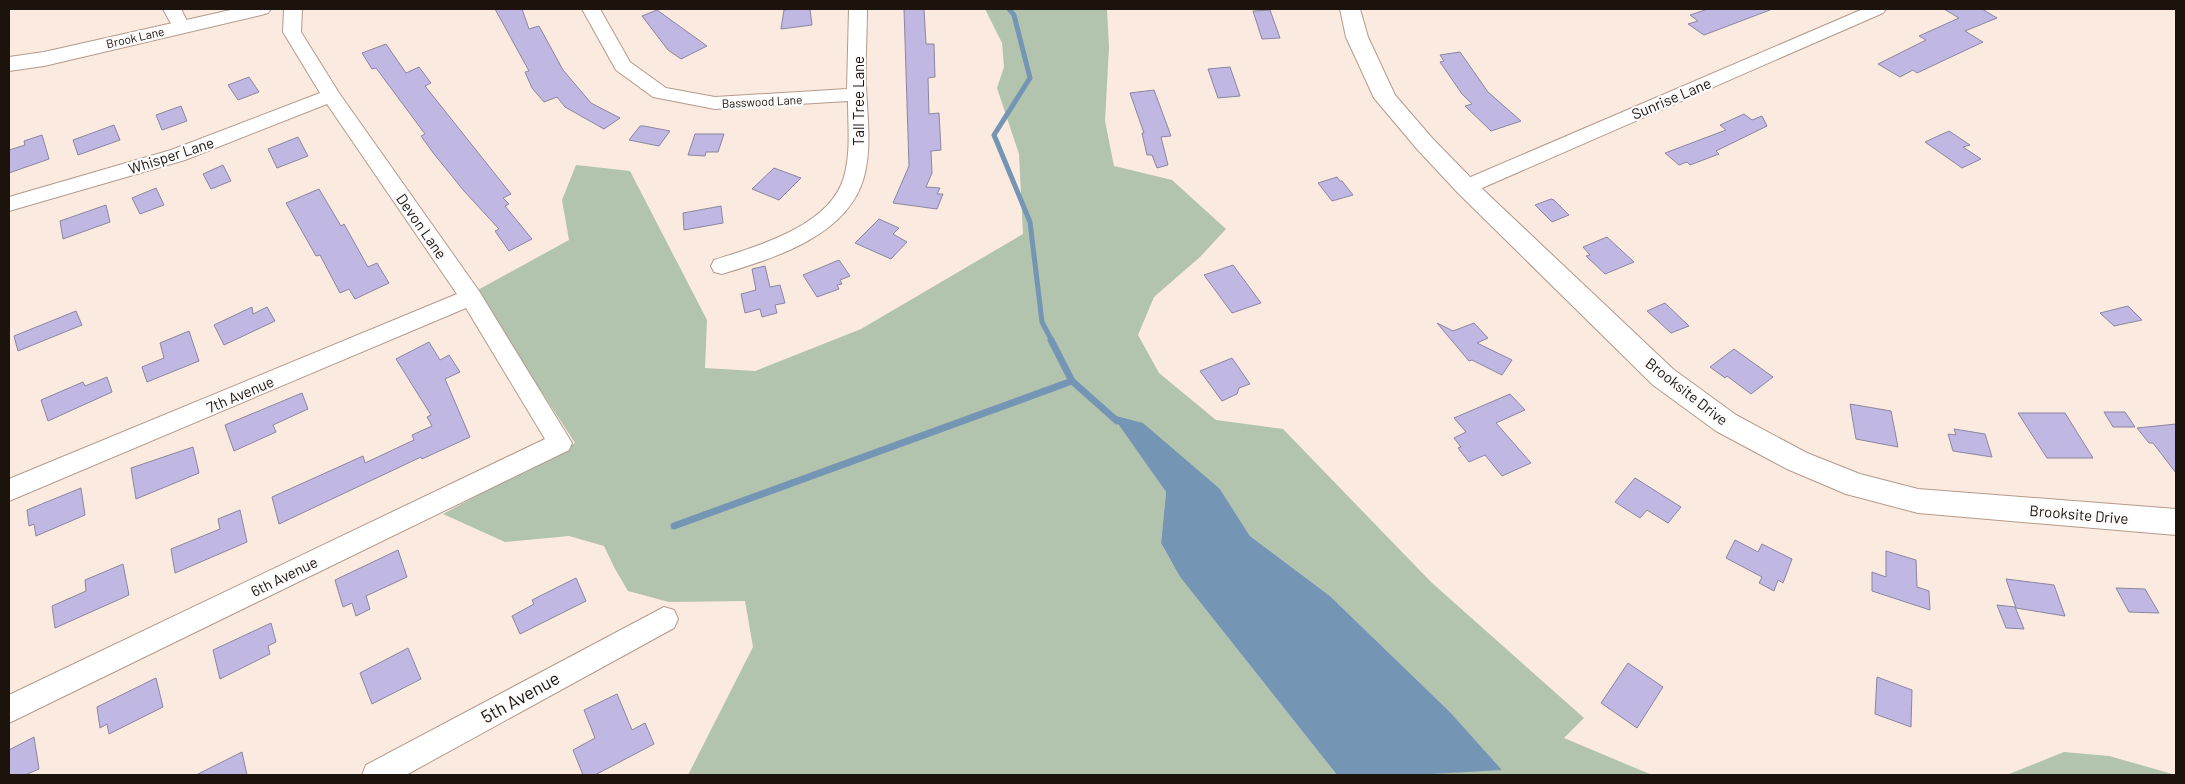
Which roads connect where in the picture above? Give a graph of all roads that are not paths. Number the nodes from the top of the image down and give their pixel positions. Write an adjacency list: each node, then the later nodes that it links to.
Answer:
1 (261, 9): 7 (street, Brook Lane)
2 (293, 9): 10 (street, Devon Lane)
3 (591, 9): 9 (street, Basswood Lane)
4 (858, 9): 9 (street, Tall Tree Lane)
5 (1350, 9): 11 (street, Brooksite Drive)
6 (1877, 9): 11 (street, Sunrise Lane)
7 (177, 18): 8 (street, Brook Lane)
8 (9, 64)
9 (857, 94): 13 (street, Tall Tree Lane)
10 (331, 96): 12 (street, Whisper Lane); 14 (street, Devon Lane)
11 (1466, 188): 17 (street, Brooksite Drive)
12 (9, 204)
13 (722, 266)
14 (471, 297): 15 (street, Devon Lane); 16 (street, 7th Avenue)
15 (560, 443): 19 (street, 6th Avenue)
16 (9, 490)
17 (2176, 522)
18 (664, 619): 20 (street, 5th Avenue)
19 (9, 709)
20 (377, 775)

